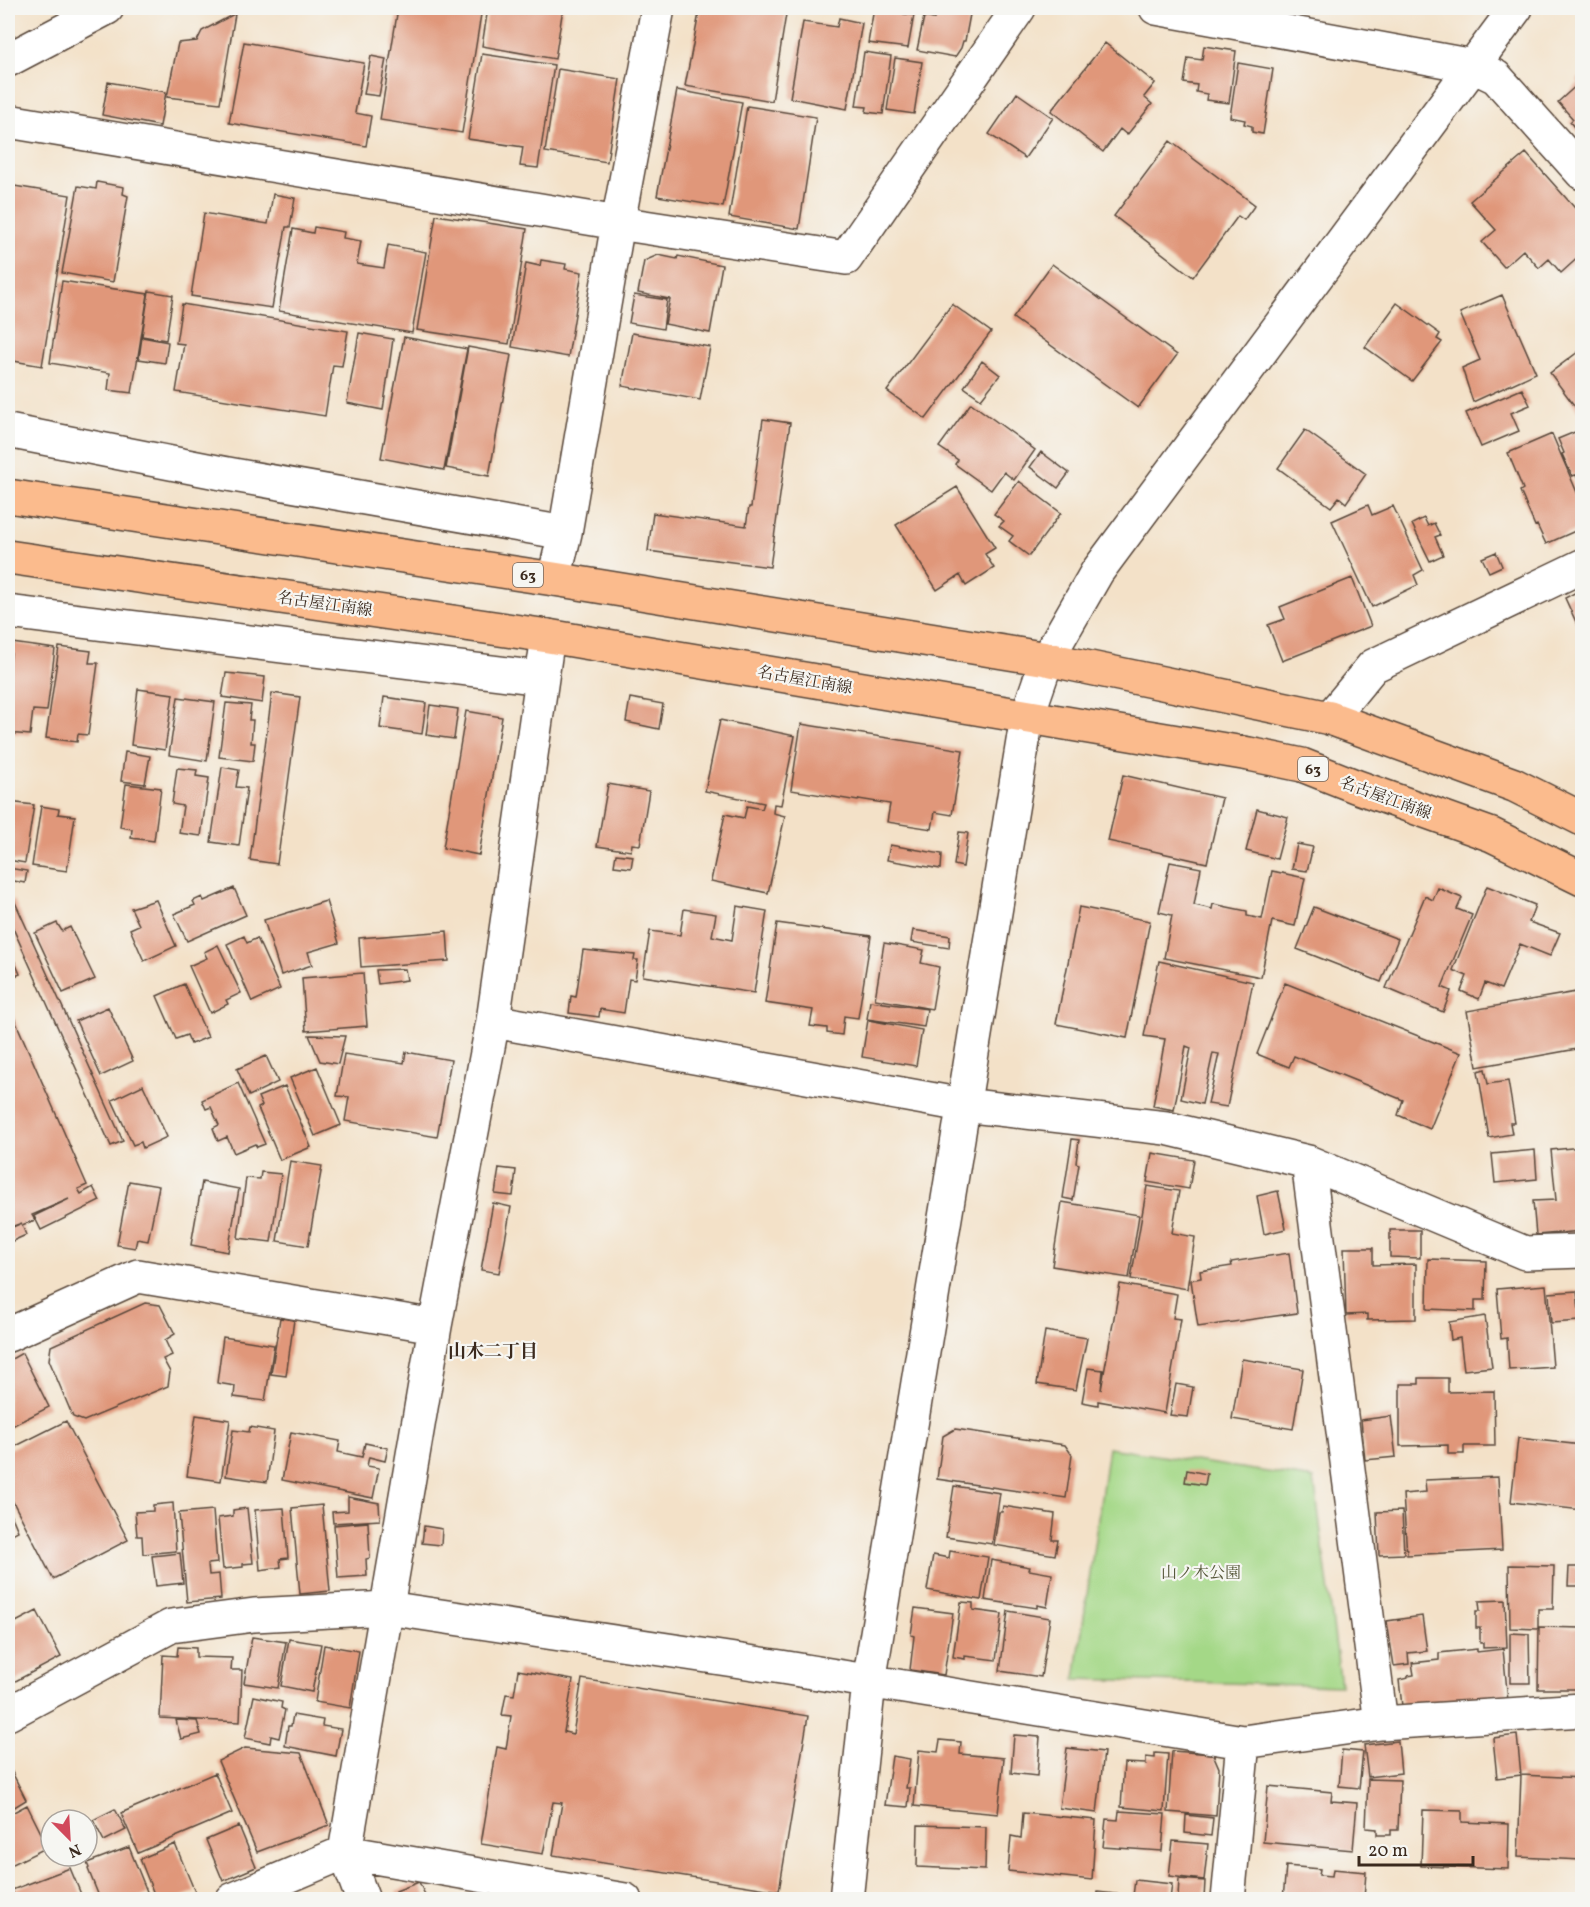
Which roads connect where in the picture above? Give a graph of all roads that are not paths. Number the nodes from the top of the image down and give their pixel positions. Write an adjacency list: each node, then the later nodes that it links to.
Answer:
1 (107, 8): 6 (street)
2 (658, 8): 10 (street)
3 (1019, 8): 10 (street)
4 (1156, 8): 7 (street)
5 (1516, 8): 7 (street)
6 (8, 60)
7 (1473, 66): 9 (street); 19 (street)
8 (8, 121): 10 (street)
9 (1582, 173)
10 (618, 223): 13 (street)
11 (8, 431): 13 (street)
12 (8, 496): 16 (main road, 63)
13 (565, 533): 16 (street)
14 (8, 557): 18 (main road, 名古屋江南線 / 63)
15 (1582, 566): 22 (street)
16 (554, 579): 19 (main road, 63)
17 (8, 612): 20 (street)
18 (548, 636): 20 (street); 21 (main road, 名古屋江南線 / 63)
19 (1047, 659): 21 (street); 22 (main road, 63)
20 (541, 678): 25 (street)
21 (1027, 717): 24 (main road, 名古屋江南線 / 63); 26 (street)
22 (1330, 718): 23 (main road, 63)
23 (1582, 819)
24 (1582, 879)
25 (493, 1021): 26 (street); 29 (street)
26 (963, 1105): 27 (street); 32 (street)
27 (1308, 1162): 28 (street); 35 (street)
28 (1582, 1251)
29 (435, 1326): 30 (street); 31 (street)
30 (8, 1335)
31 (387, 1608): 32 (street); 34 (street); 37 (street)
32 (869, 1682): 36 (street); 41 (street)
33 (1582, 1710): 35 (street)
34 (8, 1714)
35 (1381, 1723): 36 (street)
36 (1243, 1742): 42 (street)
37 (345, 1852): 38 (street); 39 (street); 40 (street)
38 (232, 1899)
39 (363, 1899)
40 (625, 1899)
41 (846, 1899)
42 (1228, 1899)

